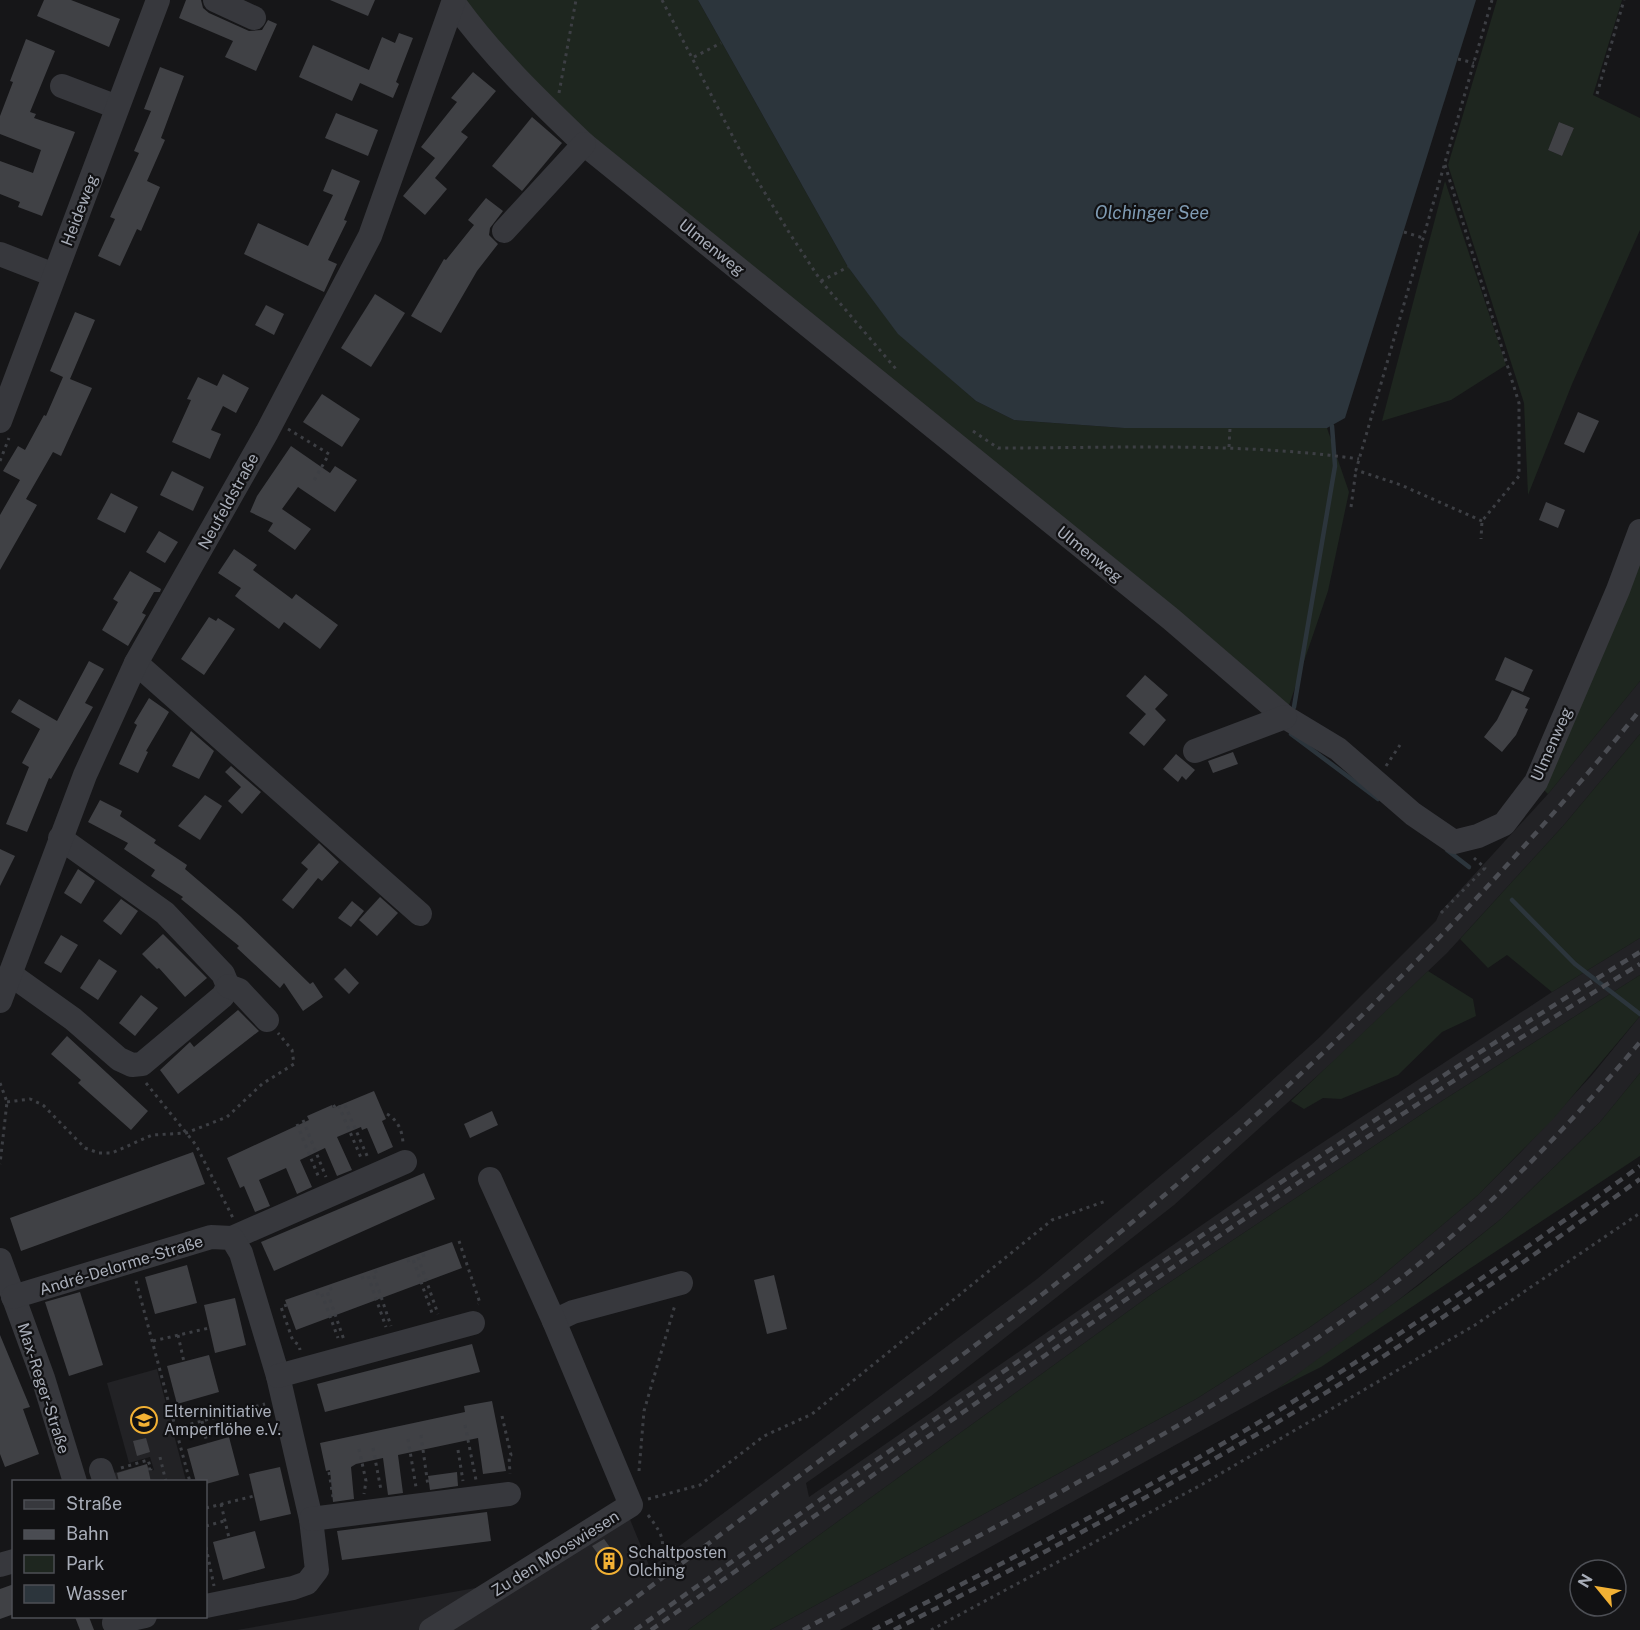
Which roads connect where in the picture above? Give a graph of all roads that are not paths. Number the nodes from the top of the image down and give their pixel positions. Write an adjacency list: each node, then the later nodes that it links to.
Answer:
1 (158, 0): 6 (street, Heideweg)
2 (215, 0): 4 (street)
3 (454, 1): 7 (street, Ulmenweg); 13 (street, Neufeldstraße)
4 (254, 18)
5 (62, 86): 6 (street)
6 (117, 107): 10 (street, Heideweg)
7 (584, 144): 8 (street); 14 (street, Ulmenweg)
8 (504, 231)
9 (0, 254): 10 (street)
10 (54, 275): 11 (street, Heideweg)
11 (0, 421)
12 (1640, 531): 14 (street, Ulmenweg)
13 (136, 663): 16 (street, Neufeldstraße); 17 (street)
14 (1285, 717): 15 (street)
15 (1195, 751)
16 (60, 838): 18 (street, Neufeldstraße); 19 (street)
17 (420, 914)
18 (10, 974): 19 (street); 20 (street, Neufeldstraße)
19 (228, 986): 21 (street)
20 (0, 1001)
21 (267, 1020)
22 (405, 1162): 24 (street, André-Delorme-Straße)
23 (490, 1179): 28 (street, Zu den Mooswiesen)
24 (232, 1238): 27 (street, André-Delorme-Straße); 30 (street)
25 (0, 1260): 27 (street, Max-Reger-Straße)
26 (681, 1283): 28 (street)
27 (13, 1297): 31 (street, Max-Reger-Straße)
28 (554, 1321): 37 (street, Zu den Mooswiesen)
29 (472, 1323): 30 (street)
30 (281, 1387): 33 (street)
31 (74, 1480)
32 (509, 1494): 33 (street)
33 (311, 1519): 34 (street)
34 (212, 1604)
35 (139, 1618): 36 (street)
36 (114, 1623)
37 (431, 1630)

